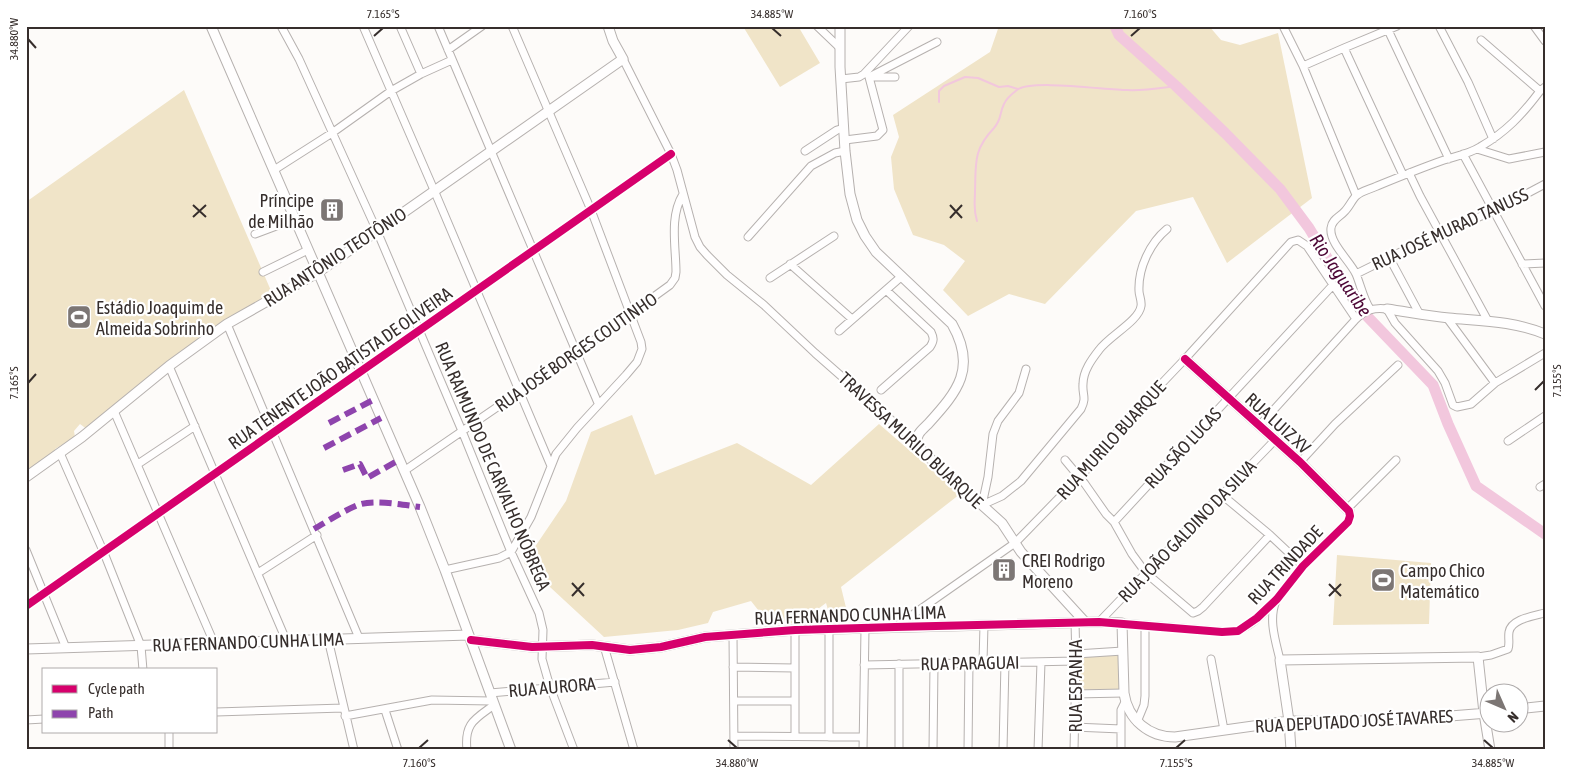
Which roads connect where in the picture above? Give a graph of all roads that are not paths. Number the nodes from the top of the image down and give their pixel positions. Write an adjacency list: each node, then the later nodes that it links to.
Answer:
1 (281, 26): 34 (street, RUA RAIMUNDO DE CARVALHO NÓBREGA)
2 (363, 26): 31 (street)
3 (400, 26): 26 (street)
4 (438, 26): 22 (street)
5 (482, 26): 22 (street)
6 (512, 26): 32 (street)
7 (608, 26): 23 (street)
8 (909, 26): 27 (street)
9 (1283, 26): 25 (street)
10 (1397, 26): 16 (street)
11 (1439, 26): 36 (street)
12 (1534, 26): 18 (street)
13 (214, 27): 45 (street)
14 (820, 27): 20 (street)
15 (840, 27): 20 (street)
16 (1388, 30): 21 (street); 44 (street)
17 (1481, 40): 30 (street)
18 (1545, 41)
19 (937, 42): 27 (street)
20 (840, 48): 29 (street)
21 (1344, 48): 25 (street); 46 (street)
22 (448, 50): 24 (street)
23 (623, 59): 32 (street, RUA ANTÔNIO TEOTÔNIO); 42 (street, TRAVESSA MURILO BUARQUE)
24 (452, 60): 26 (street); 38 (street)
25 (1303, 66): 50 (street)
26 (421, 74): 31 (street)
27 (866, 76): 28 (street); 29 (street); 35 (street)
28 (895, 76)
29 (841, 78): 33 (street)
30 (1542, 89): 36 (street)
31 (391, 91): 34 (street); 48 (street)
32 (548, 111): 38 (street, RUA ANTÔNIO TEOTÔNIO); 51 (street)
33 (844, 128): 35 (street); 39 (street)
34 (332, 133): 45 (street); 55 (street, RUA RAIMUNDO DE CARVALHO NÓBREGA)
35 (845, 140): 40 (street)
36 (1493, 140): 37 (street)
37 (1477, 149): 41 (street); 43 (street)
38 (491, 151): 48 (street, RUA ANTÔNIO TEOTÔNIO); 61 (street)
39 (805, 151)
40 (845, 151): 59 (street); 69 (street)
41 (1545, 152)
42 (670, 154): 49 (street, TRAVESSA MURILO BUARQUE); 51 (street, RUA TENENTE JOÃO BATISTA DE OLIVEIRA)
43 (1463, 154): 44 (street); 52 (street)
44 (1449, 159): 46 (street)
45 (274, 170): 53 (street)
46 (1406, 174): 50 (street); 56 (street)
47 (1545, 184): 52 (street, RUA JOSÉ MURAD TANUSS)
48 (434, 190): 55 (street, RUA ANTÔNIO TEOTÔNIO); 73 (street)
49 (684, 194): 78 (street, RUA JOSÉ BORGES COUTINHO); 105 (street, TRAVESSA MURILO BUARQUE)
50 (1356, 195): 68 (street)
51 (591, 210): 61 (street, RUA TENENTE JOÃO BATISTA DE OLIVEIRA); 78 (street)
52 (1494, 211): 56 (street, RUA JOSÉ MURAD TANUSS); 65 (street)
53 (295, 219): 57 (street); 60 (street)
54 (1167, 229): 119 (street)
55 (377, 231): 67 (street, RUA ANTÔNIO TEOTÔNIO); 84 (street, RUA RAIMUNDO DE CARVALHO NÓBREGA)
56 (1441, 232): 62 (street, RUA JOSÉ MURAD TANUSS); 82 (street)
57 (255, 234)
58 (834, 236): 64 (street)
59 (748, 237)
60 (308, 250): 66 (street); 67 (street)
61 (533, 250): 73 (street, RUA TENENTE JOÃO BATISTA DE OLIVEIRA); 87 (street)
62 (1389, 257): 68 (street, RUA JOSÉ MURAD TANUSS); 77 (street)
63 (1545, 263): 65 (street)
64 (790, 264): 70 (street); 81 (street)
65 (1522, 264): 74 (street)
66 (263, 272)
67 (317, 273): 83 (street, RUA ANTÔNIO TEOTÔNIO); 93 (street)
68 (1356, 274): 76 (street)
69 (902, 276): 72 (street); 105 (street)
70 (770, 278)
71 (1333, 285): 79 (street); 89 (street, RUA MURILO BUARQUE); 97 (street, RUA SÃO LUCAS)
72 (886, 290): 81 (street); 95 (street)
73 (476, 291): 84 (street, RUA TENENTE JOÃO BATISTA DE OLIVEIRA); 96 (street)
74 (1545, 306)
75 (1387, 309): 76 (street); 77 (street); 94 (street)
76 (1368, 310): 79 (street)
77 (1419, 313): 80 (street)
78 (630, 314): 87 (street, RUA JOSÉ BORGES COUTINHO); 98 (street)
79 (1358, 317): 102 (street)
80 (1447, 318): 82 (street); 94 (street)
81 (852, 319): 85 (street)
82 (1488, 320): 86 (street)
83 (227, 324): 91 (street, RUA ANTÔNIO TEOTÔNIO); 104 (street)
84 (419, 330): 93 (street, RUA TENENTE JOÃO BATISTA DE OLIVEIRA); 103 (street, RUA RAIMUNDO DE CARVALHO NÓBREGA)
85 (839, 331)
86 (1545, 334)
87 (576, 353): 96 (street, RUA JOSÉ BORGES COUTINHO); 98 (street)
88 (1545, 353): 94 (street)
89 (1185, 359): 97 (street, RUA LUIZ XV); 117 (street, RUA MURILO BUARQUE)
90 (1398, 365): 111 (street)
91 (169, 366): 99 (street, RUA ANTÔNIO TEOTÔNIO); 101 (street)
92 (1026, 369): 119 (street)
93 (360, 371): 104 (street, RUA TENENTE JOÃO BATISTA DE OLIVEIRA); 114 (street)
94 (1495, 384)
95 (881, 390)
96 (519, 393): 103 (street, RUA JOSÉ BORGES COUTINHO); 113 (street)
97 (1228, 399): 102 (street, RUA LUIZ XV); 122 (street, RUA SÃO LUCAS)
98 (598, 403): 113 (street)
99 (114, 411): 108 (street, RUA ANTÔNIO TEOTÔNIO); 112 (street)
100 (1545, 416): 107 (street)
101 (195, 426): 112 (street); 115 (street)
102 (1259, 426): 106 (street, RUA LUIZ XV)
103 (462, 432): 114 (street, RUA JOSÉ BORGES COUTINHO); 127 (street, RUA RAIMUNDO DE CARVALHO NÓBREGA)
104 (274, 434): 115 (street, RUA TENENTE JOÃO BATISTA DE OLIVEIRA); 123 (street)
105 (916, 440): 119 (street, TRAVESSA MURILO BUARQUE)
106 (1275, 440): 111 (street, RUA LUIZ XV); 118 (street, RUA JOÃO GALDINO DA SILVA)
107 (1508, 441)
108 (60, 453): 116 (street, RUA ANTÔNIO TEOTÔNIO); 128 (street)
109 (1065, 460): 117 (street)
110 (1396, 460): 120 (street, RUA TRINDADE)
111 (1300, 462): 120 (street, RUA LUIZ XV)
112 (138, 464): 121 (street)
113 (550, 466): 127 (street)
114 (404, 471): 130 (street)
115 (216, 473): 121 (street, RUA TENENTE JOÃO BATISTA DE OLIVEIRA); 131 (street)
116 (26, 477)
117 (1080, 477): 122 (street); 125 (street, RUA MURILO BUARQUE)
118 (1222, 495): 124 (street); 132 (street, RUA JOÃO GALDINO DA SILVA)
119 (982, 505): 125 (street, TRAVESSA MURILO BUARQUE)
120 (1348, 510): 129 (street, RUA TRINDADE)
121 (159, 513): 128 (street, RUA TENENTE JOÃO BATISTA DE OLIVEIRA); 153 (street)
122 (1114, 522): 132 (street)
123 (317, 535): 131 (street); 150 (street)
124 (1270, 535): 129 (street); 132 (street)
125 (1015, 543): 138 (street, TRAVESSA MURILO BUARQUE); 143 (street, RUA MURILO BUARQUE)
126 (26, 550): 133 (street)
127 (511, 552): 130 (street); 157 (street, RUA RAIMUNDO DE CARVALHO NÓBREGA)
128 (104, 553): 133 (street, RUA TENENTE JOÃO BATISTA DE OLIVEIRA); 154 (street)
129 (1303, 566): 134 (street, RUA TRINDADE)
130 (445, 570): 149 (street)
131 (258, 573): 152 (street)
132 (1146, 573): 139 (street, RUA JOÃO GALDINO DA SILVA)
133 (45, 594): 135 (street, RUA TENENTE JOÃO BATISTA DE OLIVEIRA); 156 (street)
134 (1277, 599): 147 (street, RUA TRINDADE); 163 (street)
135 (26, 606)
136 (1545, 613): 161 (street)
137 (1075, 622): 138 (street, RUA FERNANDO CUNHA LIMA); 141 (street, RUA FERNANDO CUNHA LIMA); 160 (street, RUA ESPANHA)
138 (1085, 622): 139 (street, RUA FERNANDO CUNHA LIMA)
139 (1099, 622): 140 (street, RUA FERNANDO CUNHA LIMA)
140 (1122, 623): 142 (street, RUA FERNANDO CUNHA LIMA); 159 (street)
141 (984, 625): 143 (street, RUA FERNANDO CUNHA LIMA); 165 (street)
142 (1146, 625): 147 (street, RUA FERNANDO CUNHA LIMA); 192 (street)
143 (895, 627): 144 (street, RUA FERNANDO CUNHA LIMA)
144 (865, 629): 146 (street, RUA FERNANDO CUNHA LIMA); 170 (street)
145 (795, 630): 146 (street, RUA FERNANDO CUNHA LIMA); 148 (street, RUA FERNANDO CUNHA LIMA); 173 (street)
146 (829, 630): 200 (street)
147 (1233, 632)
148 (733, 635): 155 (street, RUA FERNANDO CUNHA LIMA); 171 (street)
149 (470, 637): 150 (street, RUA FERNANDO CUNHA LIMA); 157 (street, RUA FERNANDO CUNHA LIMA); 179 (street)
150 (360, 638): 151 (street, RUA FERNANDO CUNHA LIMA)
151 (328, 639): 152 (street, RUA FERNANDO CUNHA LIMA); 183 (street)
152 (286, 640): 153 (street, RUA FERNANDO CUNHA LIMA)
153 (214, 643): 154 (street, RUA FERNANDO CUNHA LIMA)
154 (142, 646): 156 (street, RUA FERNANDO CUNHA LIMA); 172 (street)
155 (604, 646): 157 (street, RUA FERNANDO CUNHA LIMA); 174 (street)
156 (66, 648): 158 (street, RUA FERNANDO CUNHA LIMA)
157 (542, 648): 176 (street, RUA RAIMUNDO DE CARVALHO NÓBREGA)
158 (26, 649)
159 (1123, 651): 160 (street, RUA PARAGUAI); 178 (street)
160 (1076, 657): 167 (street, RUA PARAGUAI); 177 (street, RUA ESPANHA)
161 (1478, 658): 163 (street); 175 (street)
162 (1210, 659): 195 (street)
163 (1280, 660): 191 (street)
164 (969, 662): 165 (street, RUA PARAGUAI); 169 (street, RUA PARAGUAI); 213 (street)
165 (983, 662): 166 (street, RUA PARAGUAI)
166 (1005, 662): 167 (street, RUA PARAGUAI); 214 (street)
167 (1041, 662): 215 (street)
168 (899, 664): 169 (street, RUA PARAGUAI); 170 (street, RUA PARAGUAI); 211 (street)
169 (934, 664): 212 (street)
170 (864, 665): 201 (street)
171 (733, 666): 173 (street); 180 (street)
172 (143, 668)
173 (795, 668): 181 (street)
174 (615, 682): 176 (street, RUA AURORA); 208 (street)
175 (1482, 684)
176 (550, 687): 179 (street, RUA AURORA); 207 (street, RUA RAIMUNDO DE CARVALHO NÓBREGA)
177 (1075, 694): 178 (street); 193 (street, RUA ESPANHA)
178 (1124, 698): 192 (street, RUA DEPUTADO JOSÉ TAVARES); 194 (street)
179 (492, 699): 185 (street, RUA AURORA); 205 (street); 206 (street)
180 (734, 701): 181 (street); 198 (street)
181 (795, 701): 199 (street)
182 (1545, 706): 184 (street)
183 (343, 708): 186 (street); 188 (street)
184 (1528, 708)
185 (385, 710): 188 (street, RUA AURORA); 204 (street)
186 (218, 712)
187 (1478, 714): 191 (street, RUA DEPUTADO JOSÉ TAVARES)
188 (345, 716): 203 (street)
189 (42, 719): 190 (street)
190 (26, 720)
191 (1289, 721): 195 (street, RUA DEPUTADO JOSÉ TAVARES); 218 (street)
192 (1137, 722): 195 (street, RUA DEPUTADO JOSÉ TAVARES)
193 (1074, 727): 194 (street); 216 (street, RUA ESPANHA)
194 (1121, 729): 217 (street)
195 (1224, 730)
196 (169, 734): 202 (street)
197 (1488, 734): 219 (street)
198 (734, 736): 199 (street); 209 (street)
199 (795, 736): 200 (street)
200 (830, 737): 201 (street)
201 (863, 737): 210 (street)
202 (169, 750)
203 (354, 750)
204 (398, 750)
205 (467, 750)
206 (511, 750)
207 (574, 750)
208 (634, 750)
209 (734, 750)
210 (863, 750)
211 (899, 750)
212 (933, 750)
213 (968, 750)
214 (1003, 750)
215 (1038, 750)
216 (1074, 750)
217 (1121, 750)
218 (1291, 750)
219 (1490, 750)

